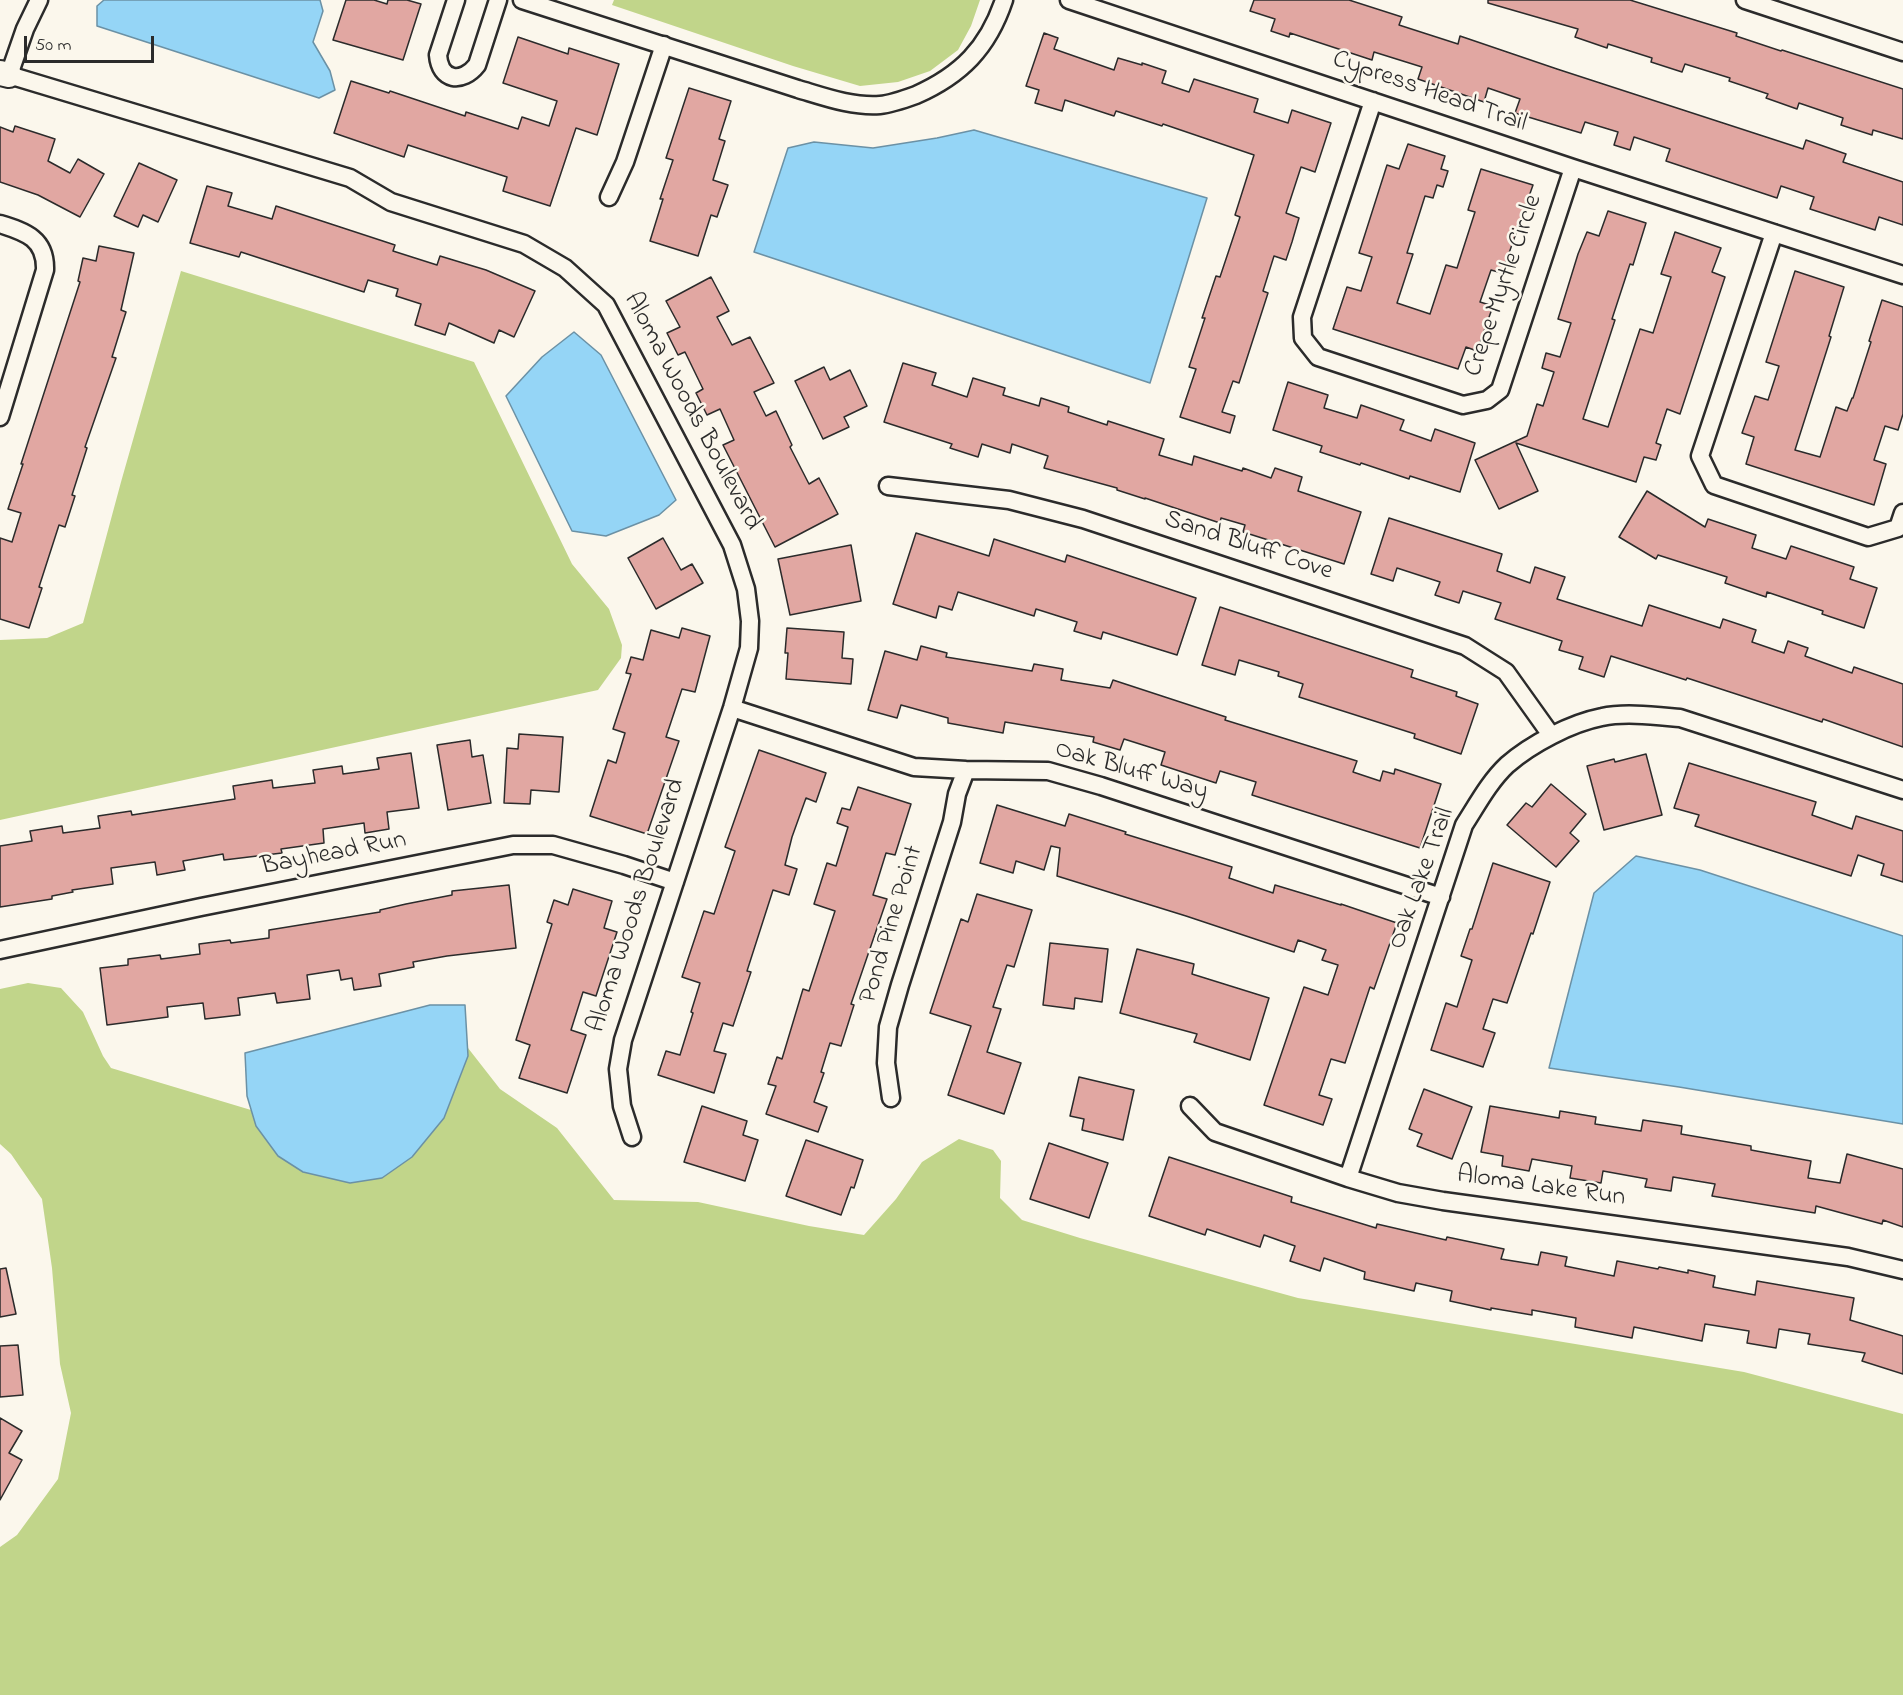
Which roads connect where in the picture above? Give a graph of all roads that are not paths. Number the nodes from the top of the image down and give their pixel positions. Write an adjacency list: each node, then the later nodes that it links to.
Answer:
1 (39, 0): 10 (street)
2 (456, 0): 3 (street)
3 (498, 0)
4 (522, 0): 8 (street)
5 (1004, 0): 8 (street)
6 (1069, 0): 11 (street, Cypress Head Trail)
7 (1745, 0): 9 (street)
8 (664, 45): 13 (street)
9 (1903, 52)
10 (5, 74): 20 (street, Aloma Woods Boulevard)
11 (1373, 101): 12 (street, Cypress Head Trail); 12 (street, Crepe Myrtle Circle)
12 (1573, 168): 15 (street, Cypress Head Trail)
13 (609, 197)
14 (0, 224): 17 (street)
15 (1774, 232): 16 (street, Cypress Head Trail); 19 (street)
16 (1903, 275)
17 (0, 417)
18 (888, 486): 21 (street, Sand Bluff Cove)
19 (1903, 513)
20 (732, 708): 22 (street, Oak Bluff Way); 24 (street, Aloma Woods Boulevard)
21 (1551, 735): 23 (street, Oak Lake Trail); 25 (street, Oak Lake Trail)
22 (966, 770): 25 (street, Oak Bluff Way); 27 (street, Pond Pine Point)
23 (1903, 790)
24 (675, 882): 26 (street, Bayhead Run); 29 (street, Aloma Woods Boulevard)
25 (1442, 897): 30 (street, Oak Lake Trail)
26 (0, 950)
27 (891, 1098)
28 (1190, 1106): 30 (street, Aloma Lake Run)
29 (632, 1137)
30 (1348, 1178): 31 (street, Aloma Lake Run)
31 (1903, 1270)

